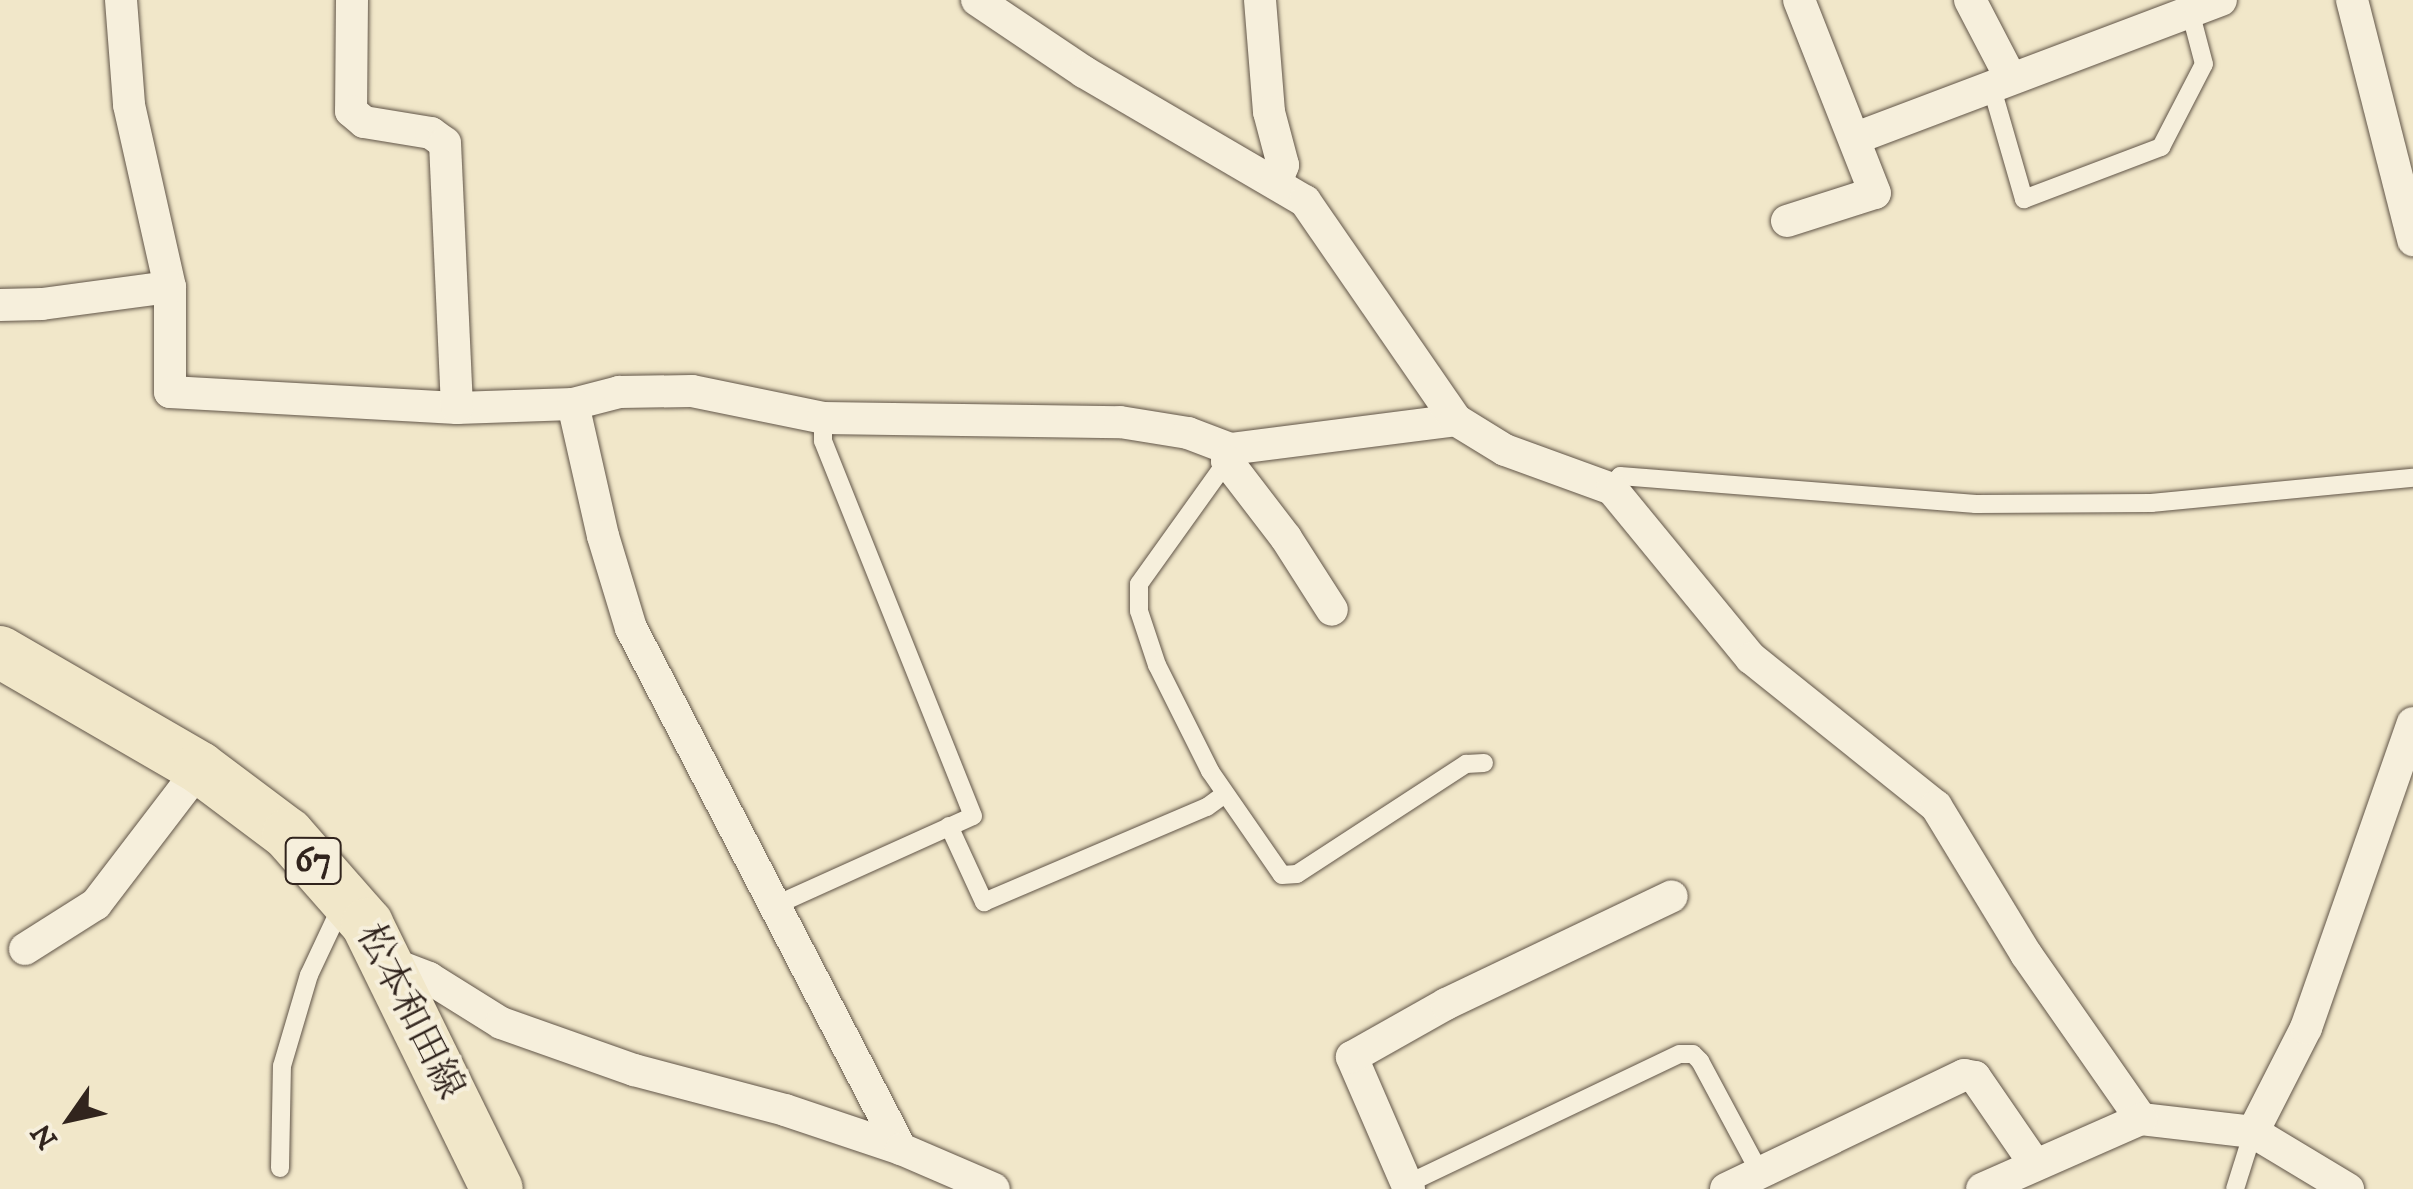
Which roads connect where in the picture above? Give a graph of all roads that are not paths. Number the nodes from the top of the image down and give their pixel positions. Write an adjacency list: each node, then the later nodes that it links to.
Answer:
1 (121, 0): 14 (street)
2 (352, 0): 17 (street)
3 (977, 0): 11 (street)
4 (1260, 0): 11 (street)
5 (1800, 0): 10 (street)
6 (1970, 0): 9 (street)
7 (2352, 0): 13 (street)
8 (2205, 6): 9 (street); 9 (lane)
9 (2000, 81): 10 (street)
10 (1856, 138): 12 (street)
11 (1276, 183): 19 (street)
12 (1787, 221)
13 (2413, 240)
14 (170, 287): 15 (street); 17 (street)
15 (0, 305)
16 (573, 404): 17 (street); 18 (street); 32 (street)
17 (457, 408)
18 (823, 418): 20 (street); 29 (lane)
19 (1456, 420): 20 (street); 22 (street)
20 (1228, 455): 23 (street); 28 (lane)
21 (2413, 478): 22 (lane)
22 (1612, 488): 35 (street)
23 (1332, 610)
24 (0, 652): 27 (main road, 松本和田線 / 67)
25 (2413, 723): 36 (street)
26 (1484, 764): 28 (lane)
27 (200, 768): 31 (main road, 松本和田線 / 67); 33 (street)
28 (1225, 794): 29 (lane)
29 (949, 826): 32 (lane)
30 (1672, 896): 41 (street)
31 (345, 897): 34 (main road, 松本和田線 / 67); 39 (lane)
32 (776, 905): 37 (street)
33 (25, 949)
34 (390, 964): 37 (street); 42 (main road, 松本和田線 / 67)
35 (2141, 1119): 36 (street); 38 (street)
36 (2252, 1132): 46 (lane); 47 (street)
37 (902, 1149): 43 (street)
38 (2034, 1163): 40 (street); 45 (street)
39 (280, 1168)
40 (1760, 1173): 41 (lane); 44 (street)
41 (1408, 1187)
42 (497, 1189)
43 (994, 1189)
44 (1726, 1189)
45 (1982, 1189)
46 (2235, 1189)
47 (2348, 1189)

